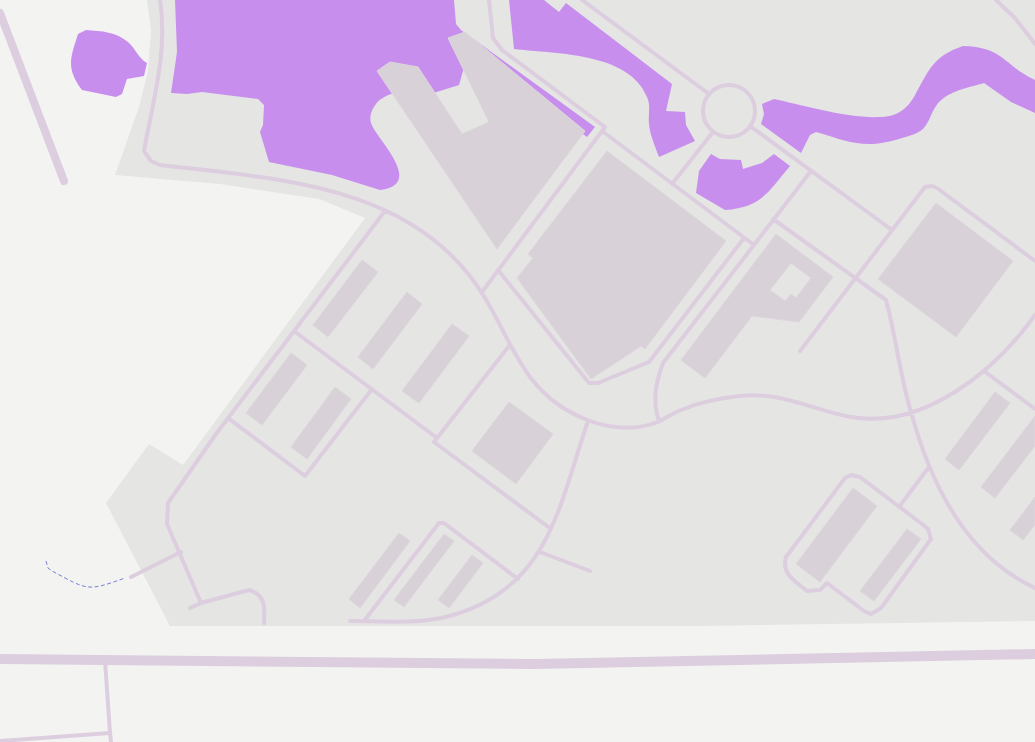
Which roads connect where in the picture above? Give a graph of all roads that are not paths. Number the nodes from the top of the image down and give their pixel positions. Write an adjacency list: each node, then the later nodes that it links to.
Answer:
1 (160, 0): 14 (lane)
2 (490, 0): 9 (lane)
3 (582, 0): 7 (lane)
4 (999, 1): 6 (lane)
5 (0, 14): 12 (street)
6 (1035, 44)
7 (709, 94): 8 (lane); 10 (lane)
8 (750, 126): 10 (lane); 11 (lane)
9 (602, 132): 13 (lane); 20 (lane)
10 (713, 132): 13 (lane)
11 (810, 171): 15 (lane); 16 (lane)
12 (64, 181)
13 (672, 184): 17 (lane)
14 (385, 211): 22 (lane); 24 (lane)
15 (774, 219): 18 (lane); 21 (lane)
16 (892, 230): 19 (lane); 21 (lane)
17 (744, 238): 18 (lane); 20 (lane)
18 (754, 245): 33 (lane)
19 (1035, 261)
20 (498, 270): 22 (lane)
21 (856, 278): 26 (lane); 30 (lane)
22 (482, 292): 25 (lane)
23 (1035, 315): 27 (lane)
24 (294, 331): 28 (lane); 31 (lane)
25 (509, 346): 32 (lane); 34 (lane)
26 (800, 352)
27 (984, 371): 29 (lane); 30 (lane)
28 (372, 389): 31 (lane); 34 (lane)
29 (1035, 409)
30 (910, 412): 33 (lane); 35 (lane)
31 (228, 418): 38 (lane)
32 (588, 421): 33 (lane); 37 (lane)
33 (659, 421)
34 (437, 438): 37 (lane)
35 (929, 467): 36 (lane); 43 (lane)
36 (899, 507): 36 (lane)
37 (551, 529): 39 (lane)
38 (181, 552): 41 (lane); 44 (lane)
39 (540, 552): 40 (lane); 42 (lane)
40 (590, 571)
41 (131, 577)
42 (518, 579): 47 (lane); 47 (lane)
43 (1035, 588)
44 (201, 603): 45 (lane); 48 (lane)
45 (190, 608)
46 (350, 621): 47 (lane)
47 (364, 621)
48 (264, 623)
49 (1035, 654): 51 (street)
50 (0, 659): 51 (street)
51 (105, 660): 52 (lane)
52 (110, 733): 53 (lane); 54 (lane)
53 (0, 741)
54 (111, 742)

